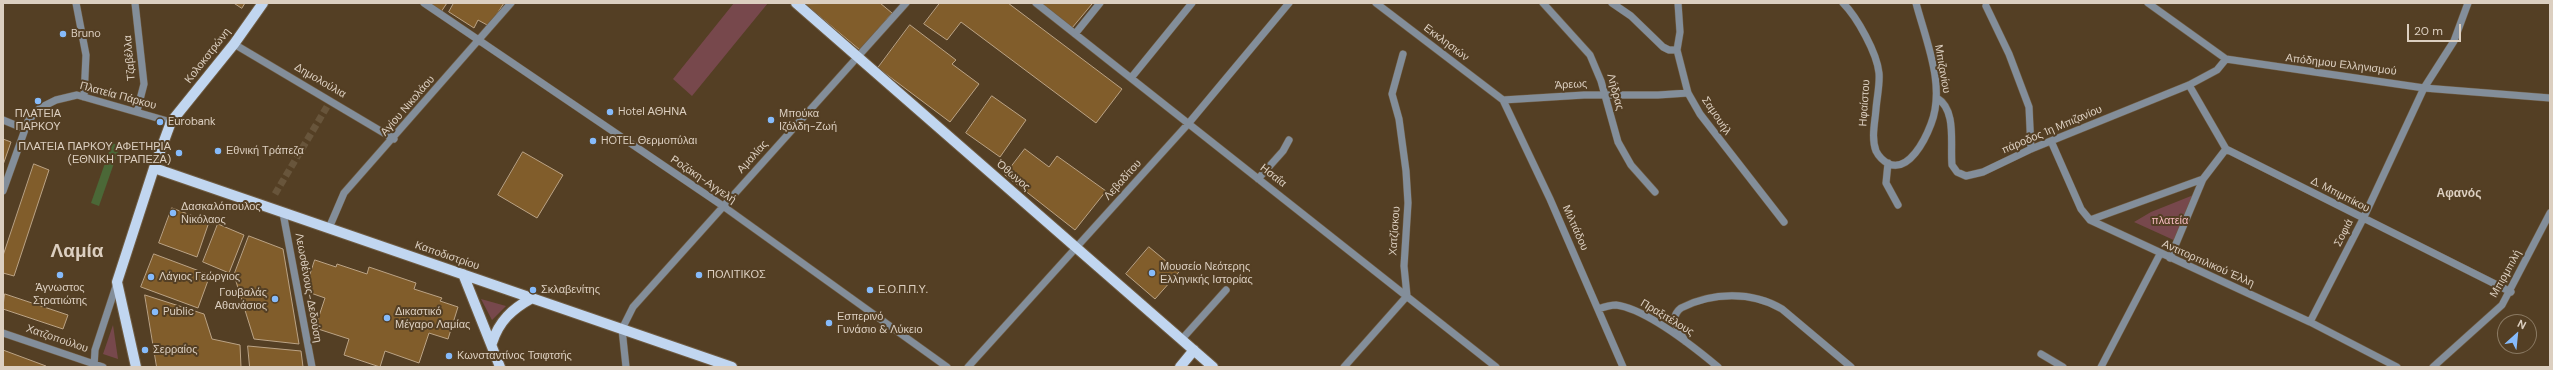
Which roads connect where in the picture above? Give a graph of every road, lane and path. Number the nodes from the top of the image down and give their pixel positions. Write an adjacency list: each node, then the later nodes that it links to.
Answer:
1 (76, 3): 33 (street)
2 (135, 3): 37 (street, Τζαβέλλα)
3 (263, 3): 23 (main road, Κολοκοτρώνη)
4 (424, 3): 22 (street, Ροζάκη-Αγγελή)
5 (511, 3): 22 (street, Αγίου Νικολάου)
6 (796, 3): 26 (main road, Όθωνος)
7 (906, 3): 26 (street, Αμαλίας)
8 (1036, 3): 21 (street, Ησαΐα)
9 (1100, 3): 21 (street)
10 (1192, 3): 28 (street)
11 (1289, 3): 40 (street, Λεβαδίτου)
12 (1376, 3): 36 (street, Εκκλησιών)
13 (1543, 3): 32 (street, Λήδρας)
14 (1612, 3): 24 (street)
15 (1678, 3): 24 (street, Σαμουήλ)
16 (1843, 3): 47 (street, Ηφαίστου)
17 (1916, 3): 34 (street, Μπιζανίου)
18 (2148, 3): 27 (street, Απόδημου Ελληνισμού)
19 (2468, 3): 30 (street, Σοφιά)
20 (1986, 6): 45 (street)
21 (1075, 34): 28 (street, Ησαΐα)
22 (479, 41): 42 (street, Αγίου Νικολάου); 54 (street, Ροζάκη-Αγγελή)
23 (234, 44): 39 (main road, Κολοκοτρώνη); 42 (street, Δημολούλια)
24 (1677, 50): 31 (street, Σαμουήλ)
25 (1402, 54): 68 (street, Χατζίσκου)
26 (859, 56): 54 (street, Αμαλίας); 61 (main road, Όθωνος)
27 (2226, 59): 29 (street, πάροδος 1η Μπιζανίου); 30 (street, Απόδημου Ελληνισμού)
28 (1131, 78): 40 (street, Ησαΐα)
29 (2189, 85): 44 (street, πάροδος 1η Μπιζανίου); 46 (street)
30 (2424, 88): 35 (street, Απόδημου Ελληνισμού); 57 (street, Σοφιά)
31 (1688, 93): 32 (street, Άρεως); 59 (street, Σαμουήλ)
32 (1605, 95): 36 (street, Άρεως); 52 (street, Λήδρας)
33 (84, 97): 37 (street, Πλατεία Πάρκου); 41 (street, Πλατεία Πάρκου)
34 (1937, 98): 45 (street, πάροδος 1η Μπιζανίου); 47 (street, Μπιζανίου)
35 (2550, 98)
36 (1503, 100): 70 (street, Μιλτιάδου)
37 (137, 111): 39 (street, Πλατεία Πάρκου)
38 (3, 120): 41 (street)
39 (171, 122): 48 (main road, Κολοκοτρώνη)
40 (1188, 124): 49 (street, Ησαΐα); 61 (street, Λεβαδίτου)
41 (25, 129): 51 (street, Πλατεία Πάρκου)
42 (394, 138): 60 (street, Αγίου Νικολάου)
43 (1289, 140): 49 (street)
44 (2051, 141): 45 (street, πάροδος 1η Μπιζανίου); 58 (street)
45 (2031, 149)
46 (2226, 149): 50 (street); 57 (street, Δ. Μπιμπίκου)
47 (1888, 164): 53 (street)
48 (154, 168): 55 (main road, Καποδιστρίου); 65 (main road, Κολοκοτρώνη)
49 (1258, 179): 68 (street, Ησαΐα)
50 (2203, 179): 58 (street); 63 (street)
51 (3, 192)
52 (1655, 192)
53 (1898, 205)
54 (723, 206): 72 (street, Αμαλίας); 87 (street, Ροζάκη-Αγγελή)
55 (284, 213): 60 (main road, Καποδιστρίου); 83 (street, Λεωσθένους-Δεδούση)
56 (2550, 213): 67 (street, Μπιρμπιλή)
57 (2364, 219): 67 (street, Δ. Μπιμπίκου); 71 (street, Σοφιά)
58 (2090, 220): 62 (street, Αντιτορπιλικού Έλλη)
59 (1784, 222)
60 (329, 228): 64 (main road, Καποδιστρίου)
61 (1077, 247): 74 (main road, Όθωνος); 88 (street, Λεβαδίτου)
62 (2160, 254): 63 (street, Αντιτορπιλικού Έλλη); 97 (street)
63 (2170, 258): 71 (street, Αντιτορπιλικού Έλλη)
64 (463, 274): 69 (main road, Καποδιστρίου); 76 (main road)
65 (117, 282): 80 (street); 82 (main road)
66 (1226, 290): 74 (street)
67 (2511, 292): 99 (street, Μπιρμπιλή)
68 (1407, 296): 91 (street); 92 (street, Ησαΐα)
69 (532, 298): 72 (main road, Καποδιστρίου); 76 (main road)
70 (1598, 309): 75 (street, Πραξιτέλους); 93 (street, Μιλτιάδου)
71 (2310, 322): 98 (street, Αντιτορπιλικού Έλλη)
72 (622, 329): 79 (main road, Καποδιστρίου); 85 (street)
73 (3, 333): 80 (street, Χατζοπούλου)
74 (1182, 339): 77 (main road, Όθωνος)
75 (1685, 341): 94 (street, Πραξιτέλους); 95 (street)
76 (492, 343): 84 (main road)
77 (1194, 350): 89 (main road); 90 (main road, Όθωνος)
78 (2041, 354): 96 (street)
79 (709, 363): 86 (main road, Καποδιστρίου)
80 (94, 365): 81 (street, Χατζοπούλου)
81 (103, 367)
82 (136, 367)
83 (312, 367)
84 (500, 367)
85 (626, 367)
86 (732, 367)
87 (947, 367)
88 (968, 367)
89 (1180, 367)
90 (1213, 367)
91 (1344, 367)
92 (1496, 367)
93 (1623, 367)
94 (1718, 367)
95 (1851, 367)
96 (2063, 367)
97 (2102, 367)
98 (2397, 367)
99 (2433, 367)

